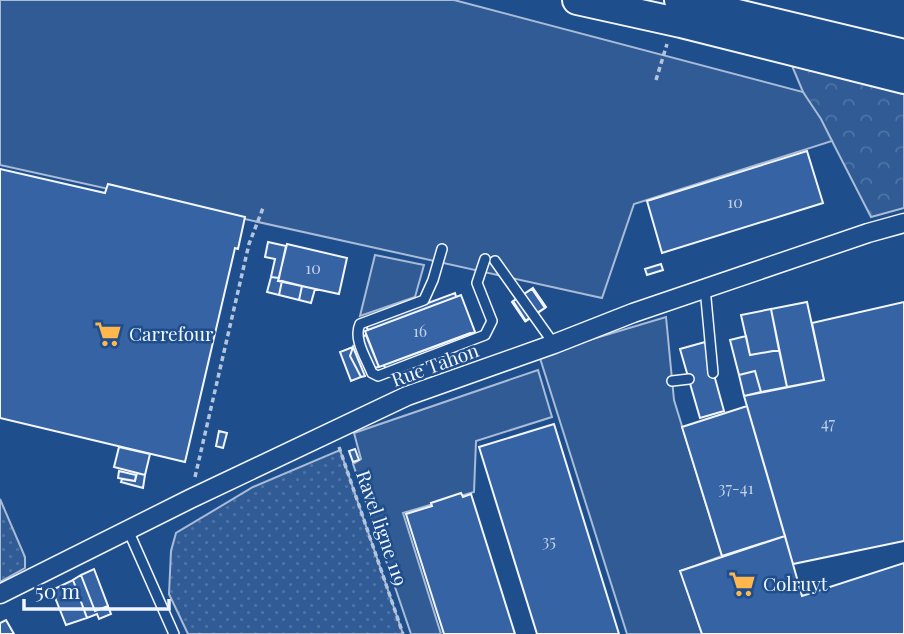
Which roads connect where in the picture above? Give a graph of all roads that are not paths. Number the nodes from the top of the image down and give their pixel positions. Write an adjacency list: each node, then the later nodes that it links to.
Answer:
1 (577, 0): 3 (main road)
2 (679, 0): 3 (main road)
3 (728, 15): 4 (main road); 5 (main road)
4 (904, 54)
5 (904, 79)
6 (904, 223): 10 (street, Rue Tahon)
7 (442, 249): 8 (lane)
8 (485, 259)
9 (495, 261): 11 (lane)
10 (705, 289): 11 (street, Rue Tahon); 12 (lane)
11 (555, 344): 15 (street, Rue Tahon)
12 (713, 373)
13 (689, 379): 14 (lane)
14 (673, 382)
15 (128, 530): 16 (street, Rue Tahon); 17 (lane)
16 (0, 594)
17 (174, 634)

